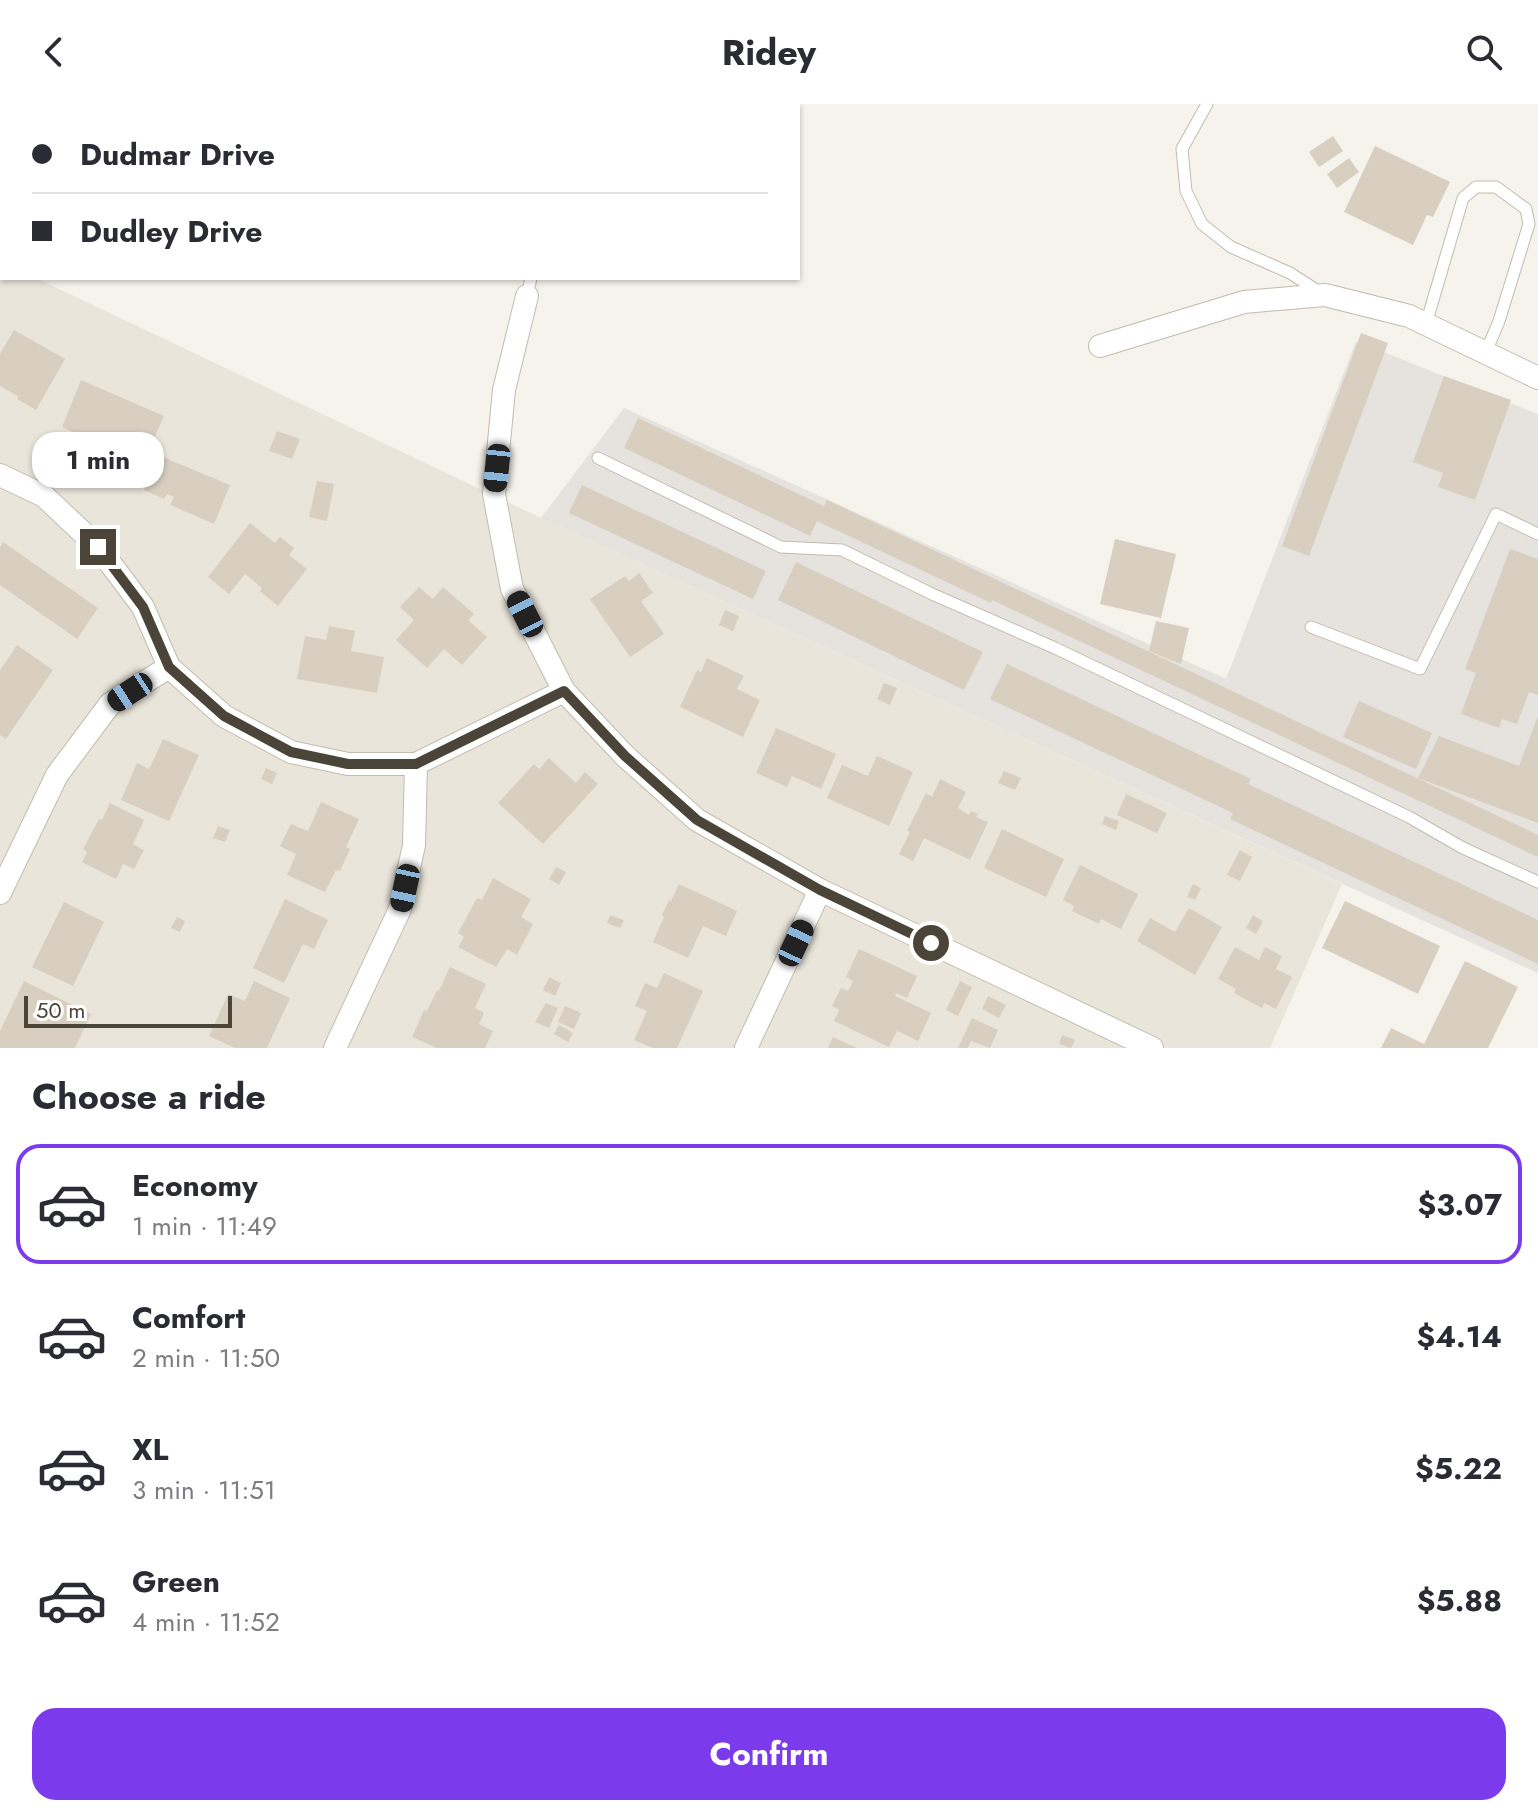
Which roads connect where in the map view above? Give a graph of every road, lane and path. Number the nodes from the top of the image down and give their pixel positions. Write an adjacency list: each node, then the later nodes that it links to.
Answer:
1 (1207, 104): 3 (lane)
2 (529, 287): 13 (street)
3 (1325, 295): 4 (street); 5 (street)
4 (1426, 324): 6 (street); 6 (lane)
5 (1100, 346)
6 (1486, 352): 7 (street)
7 (1538, 378)
8 (598, 458): 15 (lane)
9 (0, 475): 12 (street)
10 (1538, 534): 11 (lane)
11 (1311, 627)
12 (169, 667): 14 (street); 17 (street)
13 (564, 691): 14 (street); 16 (street)
14 (416, 764): 18 (street)
15 (1538, 882)
16 (820, 890): 19 (street); 20 (street)
17 (0, 893)
18 (335, 1048)
19 (746, 1048)
20 (1152, 1048)

